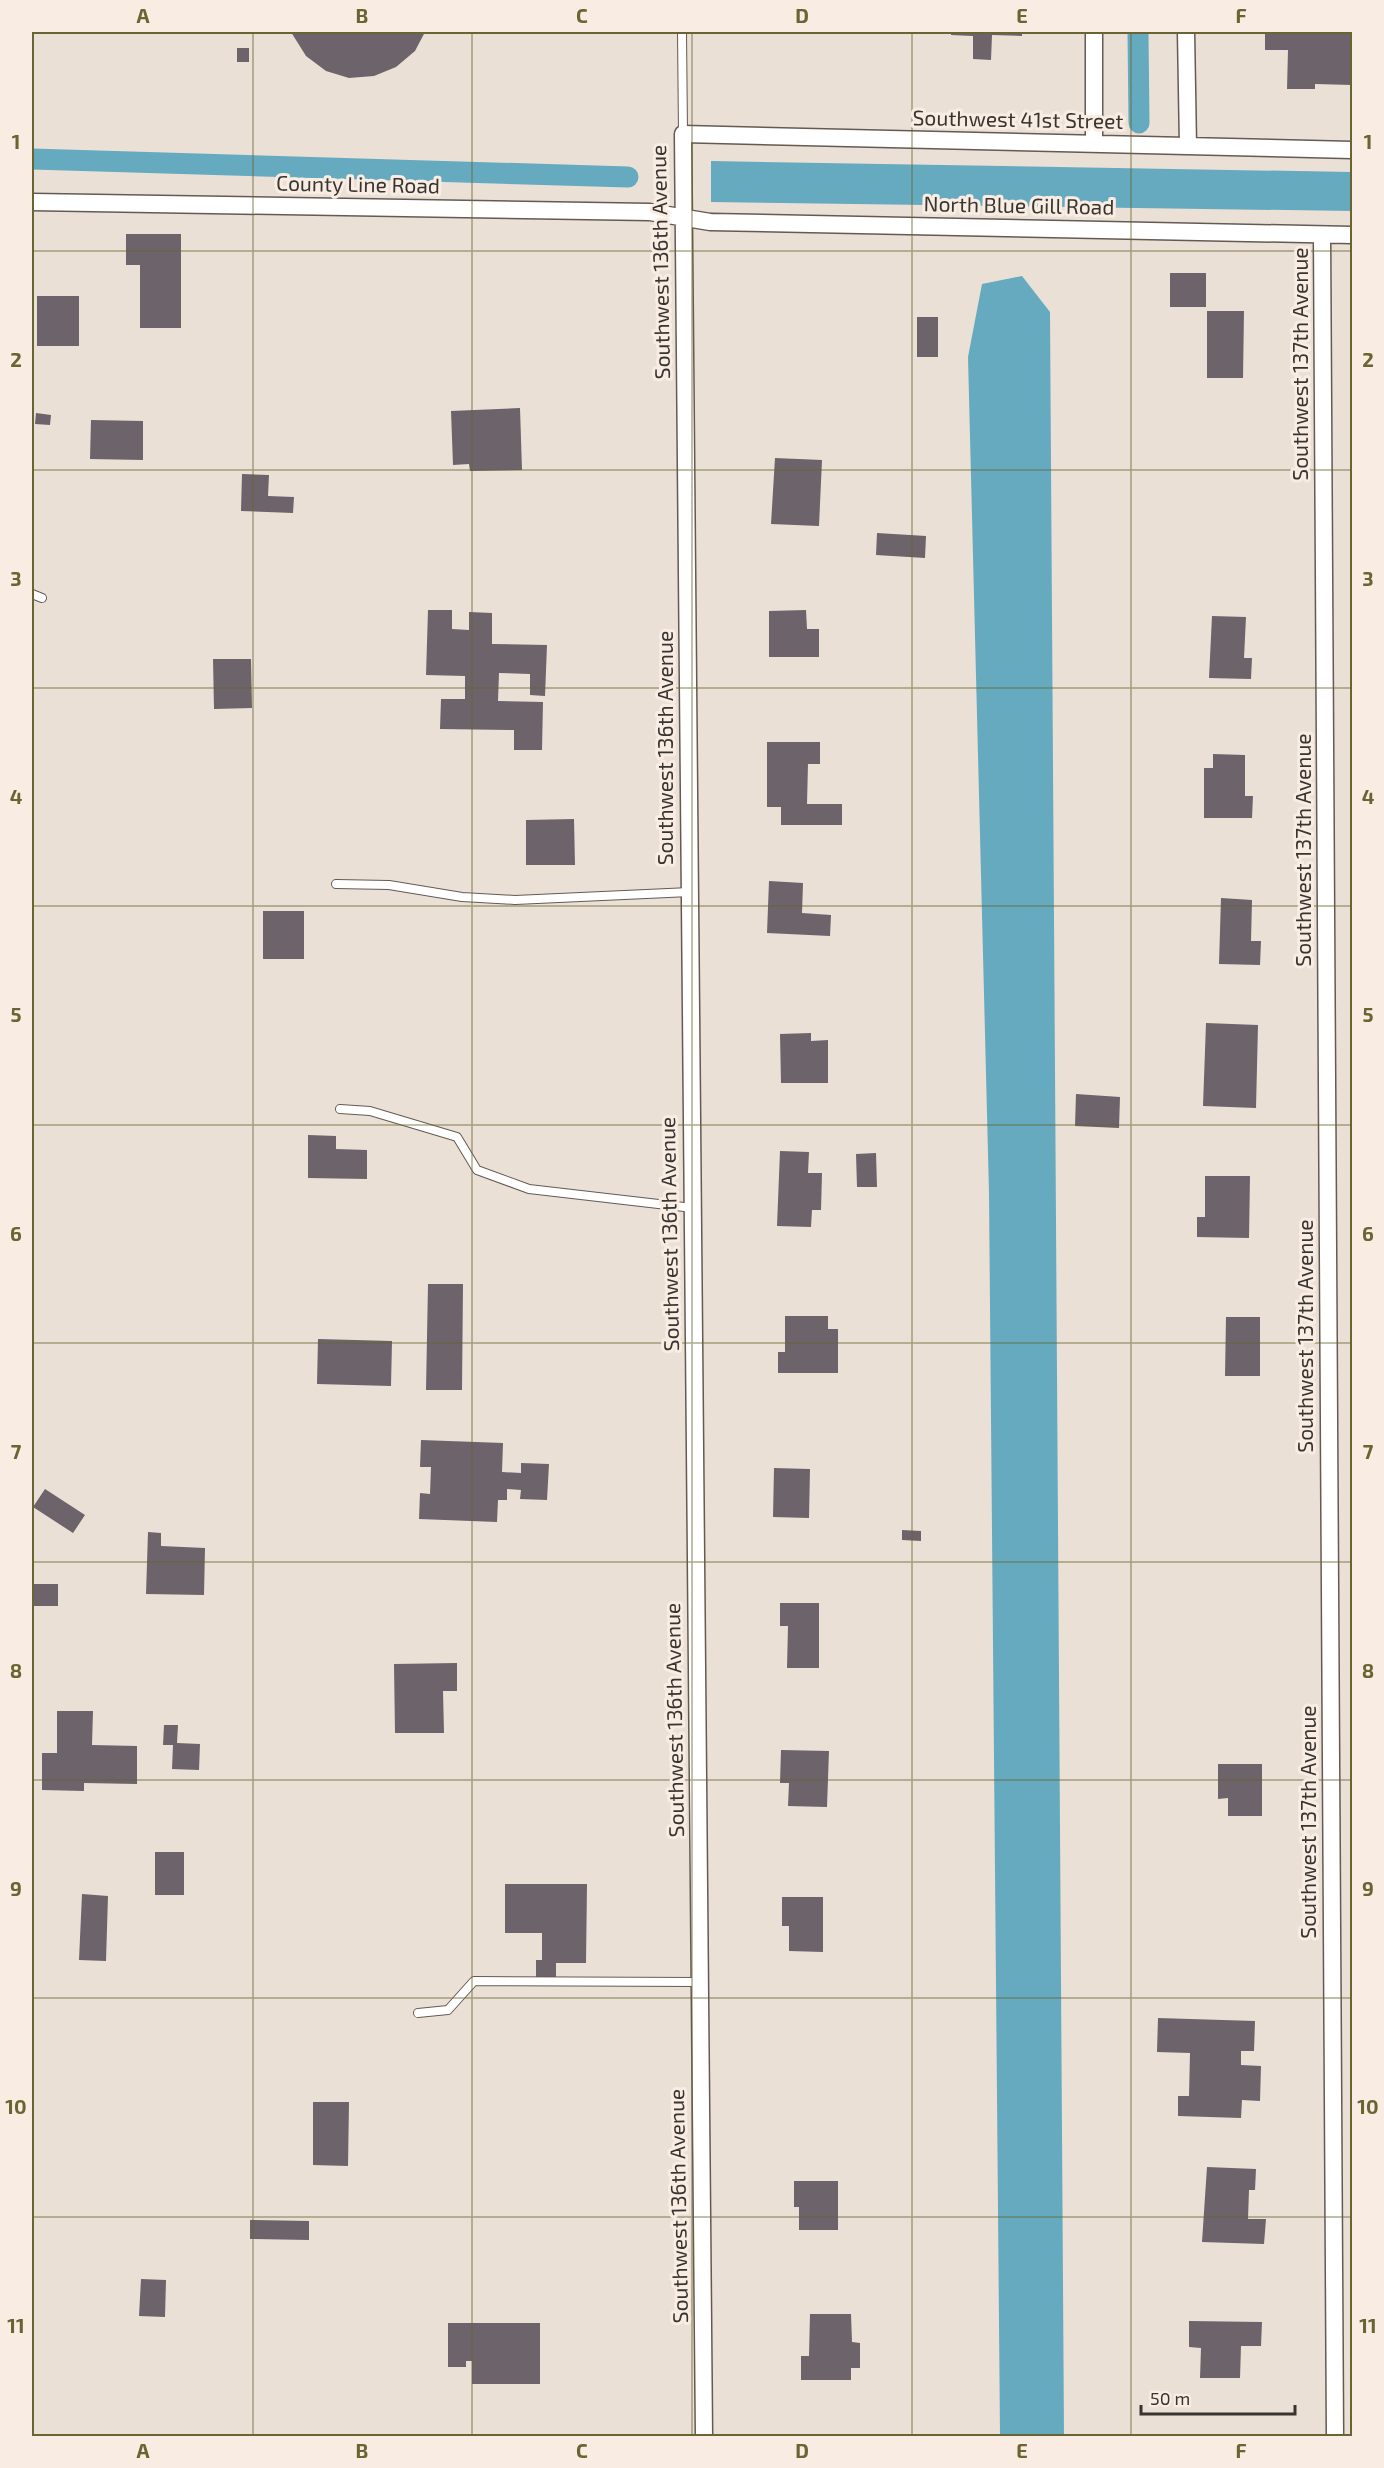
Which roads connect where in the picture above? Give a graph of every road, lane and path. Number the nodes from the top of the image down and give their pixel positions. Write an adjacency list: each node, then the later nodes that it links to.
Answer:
1 (682, 32): 4 (lane, Southwest 136th Avenue)
2 (1094, 32): 5 (street)
3 (1186, 32): 6 (street)
4 (682, 134): 5 (street, Southwest 41st Street); 9 (street, Southwest 136th Avenue)
5 (1094, 144): 6 (street, Southwest 41st Street)
6 (1188, 146): 7 (street, Southwest 41st Street)
7 (1353, 150)
8 (32, 202): 9 (street, County Line Road)
9 (684, 219): 10 (street, North Blue Gill Road); 15 (street, Southwest 136th Avenue)
10 (1322, 234): 11 (street, North Blue Gill Road); 21 (street, Southwest 137th Avenue)
11 (1353, 235)
12 (32, 594): 13 (lane)
13 (42, 598)
14 (336, 884): 15 (lane)
15 (690, 892): 17 (street, Southwest 136th Avenue)
16 (340, 1109): 17 (lane)
17 (693, 1208): 18 (street, Southwest 136th Avenue)
18 (699, 1982): 19 (lane); 20 (street, Southwest 136th Avenue)
19 (418, 2013)
20 (704, 2436)
21 (1335, 2436)

